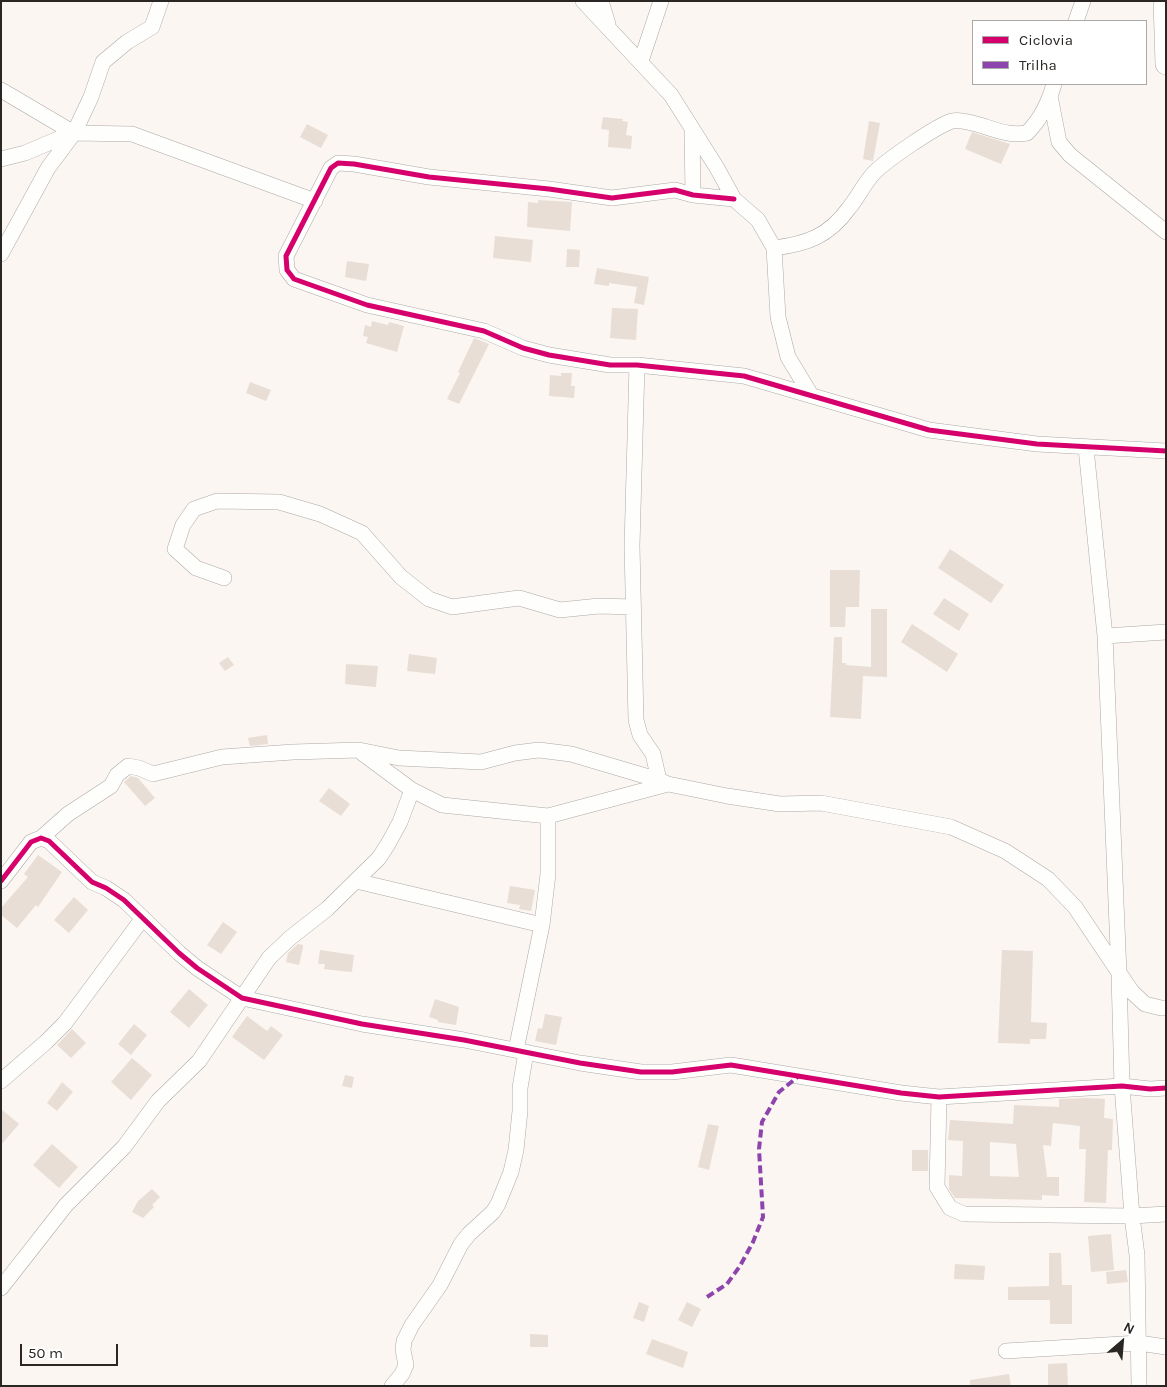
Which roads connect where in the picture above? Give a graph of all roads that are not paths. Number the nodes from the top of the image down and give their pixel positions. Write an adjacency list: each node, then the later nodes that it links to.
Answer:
1 (161, 1): 14 (street)
2 (583, 1): 8 (street)
3 (601, 1): 8 (street)
4 (661, 1): 9 (street)
5 (1083, 1): 7 (street)
6 (1164, 1): 10 (main road)
7 (1076, 20)
8 (609, 28): 9 (street)
9 (641, 61): 13 (street)
10 (1166, 64)
11 (1, 90): 14 (street)
12 (1052, 90): 19 (street); 20 (street)
13 (692, 131): 16 (street); 17 (street)
14 (74, 132): 15 (street); 18 (street); 21 (street)
15 (1, 159)
16 (693, 195): 17 (street); 18 (street)
17 (734, 198): 20 (street)
18 (315, 201): 22 (street)
19 (1166, 232)
20 (774, 248): 23 (street)
21 (1, 254)
22 (637, 365): 23 (street); 27 (street)
23 (811, 395): 24 (street)
24 (1086, 448): 25 (street); 29 (street)
25 (1166, 451)
26 (224, 578): 27 (street)
27 (633, 607): 31 (street)
28 (1166, 632): 29 (street)
29 (1104, 636): 39 (street)
30 (358, 750): 31 (street); 32 (street); 34 (street)
31 (663, 782): 33 (street); 39 (street)
32 (412, 790): 33 (street); 36 (street)
33 (548, 816): 38 (street)
34 (40, 838): 35 (street); 37 (street)
35 (2, 879)
36 (356, 881): 38 (street); 40 (street)
37 (144, 918): 40 (street); 43 (street)
38 (542, 925): 42 (street)
39 (1119, 974): 41 (street); 44 (street)
40 (242, 998): 42 (street); 49 (street)
41 (1166, 1008)
42 (521, 1051): 46 (street); 53 (street)
43 (1, 1081)
44 (1122, 1086): 45 (street); 46 (street); 48 (street)
45 (1166, 1088)
46 (939, 1096): 48 (street)
47 (1166, 1214): 48 (street)
48 (1132, 1216): 50 (street)
49 (1, 1288)
50 (1138, 1343): 51 (street); 52 (street); 54 (street)
51 (1166, 1347)
52 (1006, 1351)
53 (392, 1386)
54 (1139, 1386)

